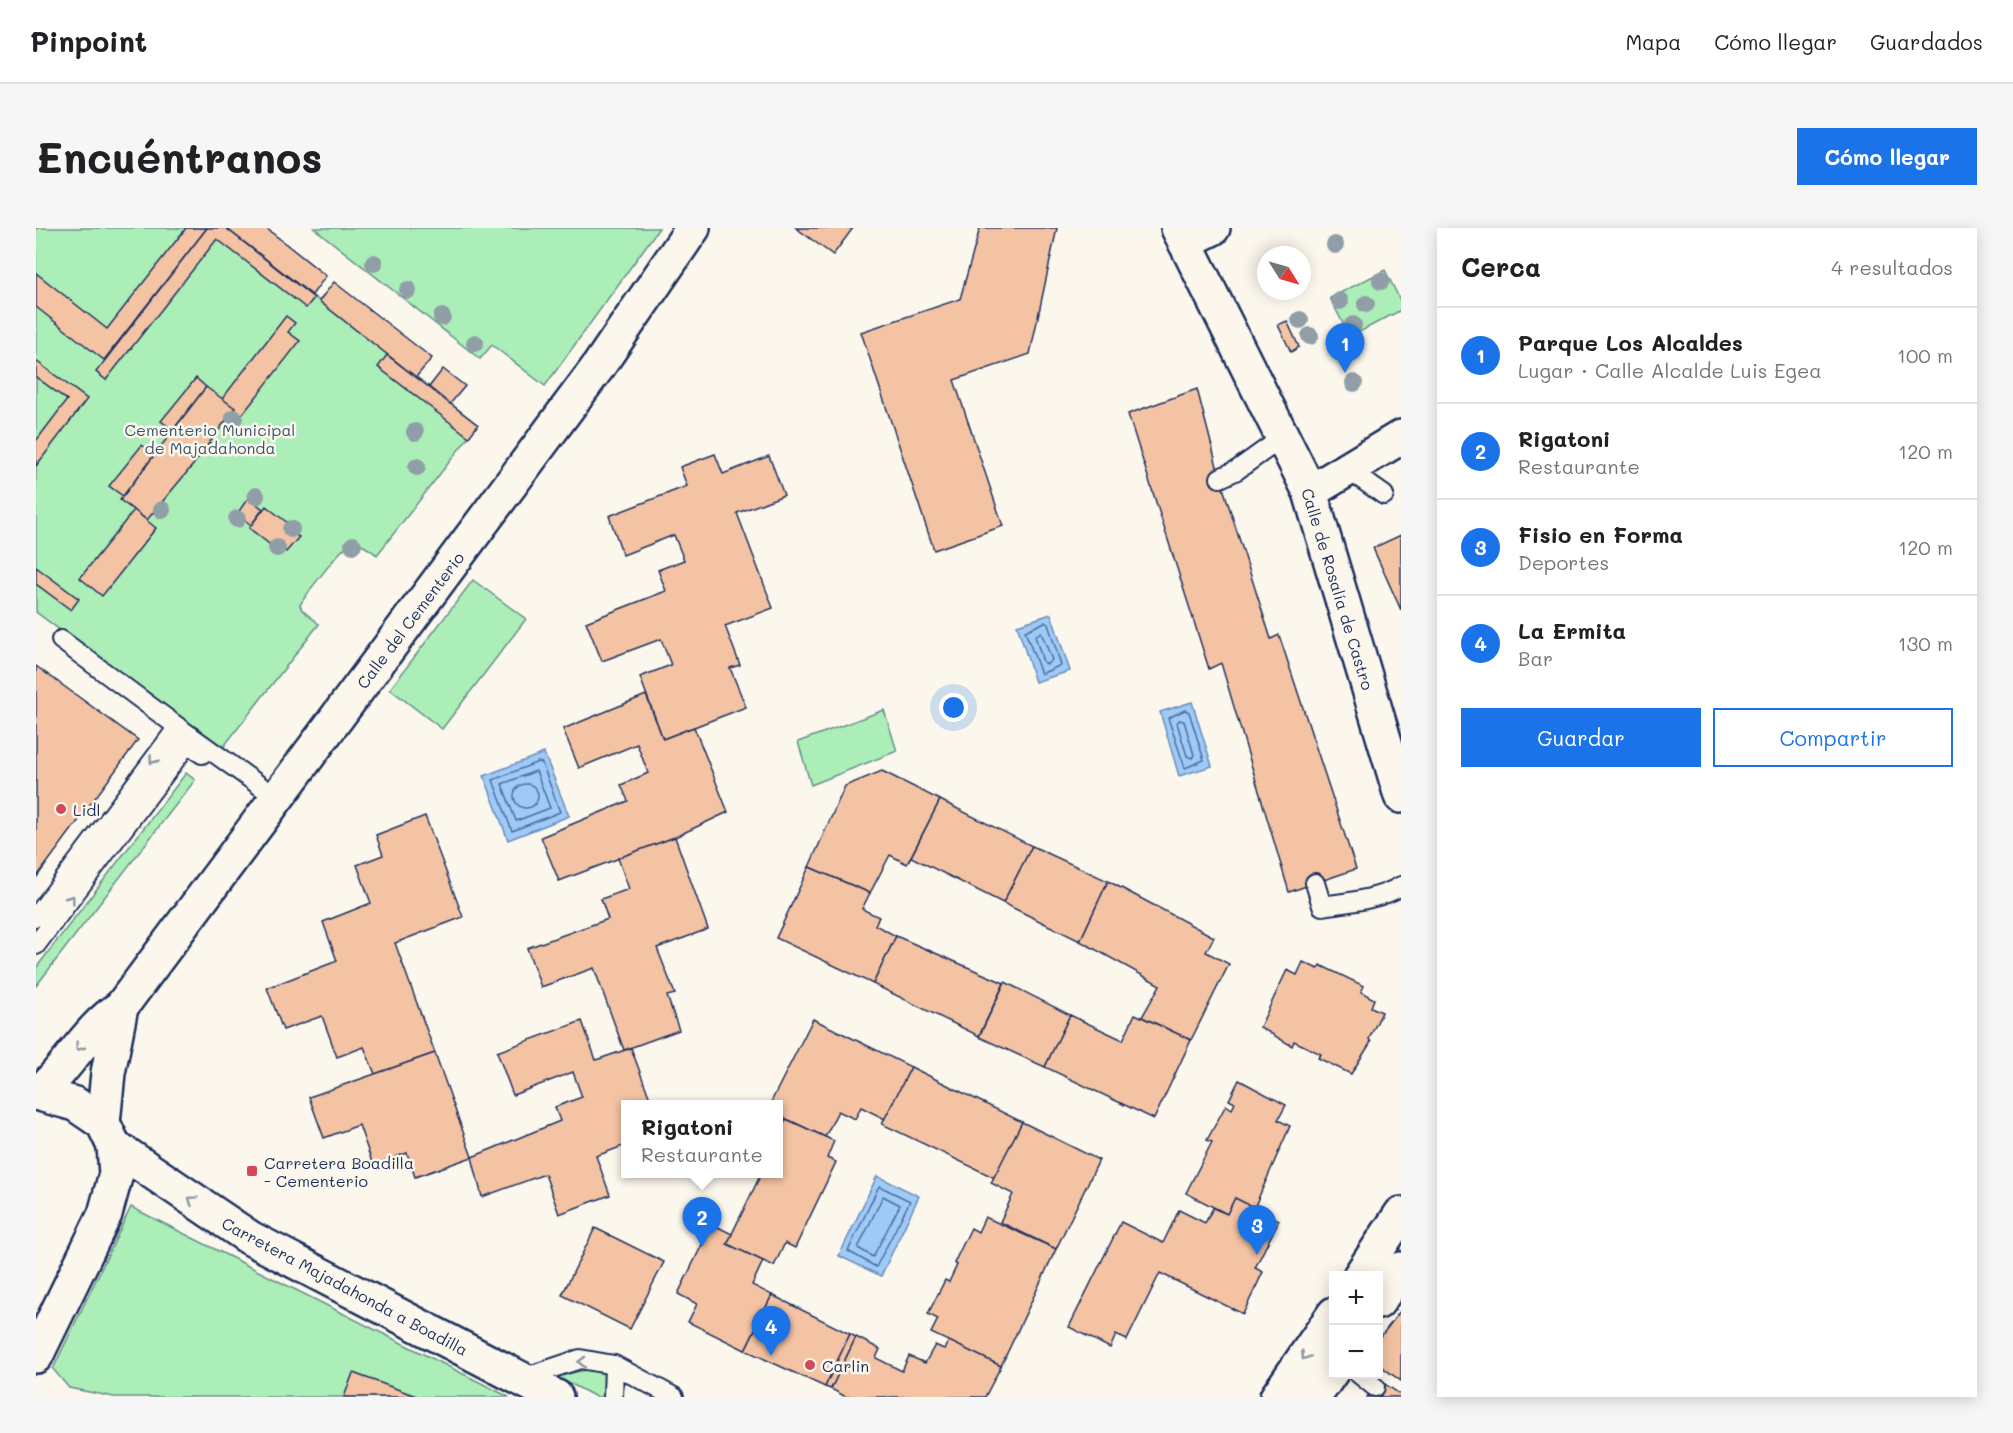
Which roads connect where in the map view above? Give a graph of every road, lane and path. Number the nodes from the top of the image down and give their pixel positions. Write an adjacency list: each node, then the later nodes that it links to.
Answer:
1 (693, 228): 12 (street, Calle del Cementerio)
2 (1192, 233): 3 (street, Calle de Rosalía de Castro)
3 (1283, 437): 6 (lane); 7 (street, Calle de Rosalía de Castro)
4 (1401, 437): 5 (street)
5 (1347, 468): 7 (street); 8 (lane)
6 (1220, 478)
7 (1310, 492): 11 (street, Calle de Rosalía de Castro)
8 (1384, 495)
9 (61, 640): 10 (lane)
10 (178, 727): 12 (lane); 15 (lane, one-way to 15)
11 (1401, 796)
12 (275, 801): 16 (lane, one-way to 12); 17 (street, Calle del Cementerio)
13 (1316, 883): 14 (lane)
14 (1401, 886)
15 (36, 917)
16 (36, 945)
17 (122, 1007): 18 (street, Calle del Cementerio, one-way to 18); 19 (street, Calle del Cementerio)
18 (38, 1092): 19 (street, Carretera Majadahonda a Boadilla)
19 (108, 1134): 25 (street, Calle del Cementerio); 28 (street, Carretera Majadahonda a Boadilla, one-way to 19)
20 (1401, 1214): 22 (street)
21 (1401, 1269): 23 (street)
22 (1363, 1271)
23 (1383, 1295)
24 (1329, 1321): 34 (street, one-way to 34)
25 (36, 1356)
26 (614, 1365): 28 (lane, one-way to 28); 32 (lane); 33 (lane)
27 (1329, 1375): 35 (street)
28 (520, 1379): 31 (street, Carretera Majadahonda a Boadilla)
29 (1366, 1379): 30 (lane)
30 (1375, 1386)
31 (556, 1397)
32 (613, 1397)
33 (674, 1397)
34 (1277, 1397)
35 (1314, 1397)

